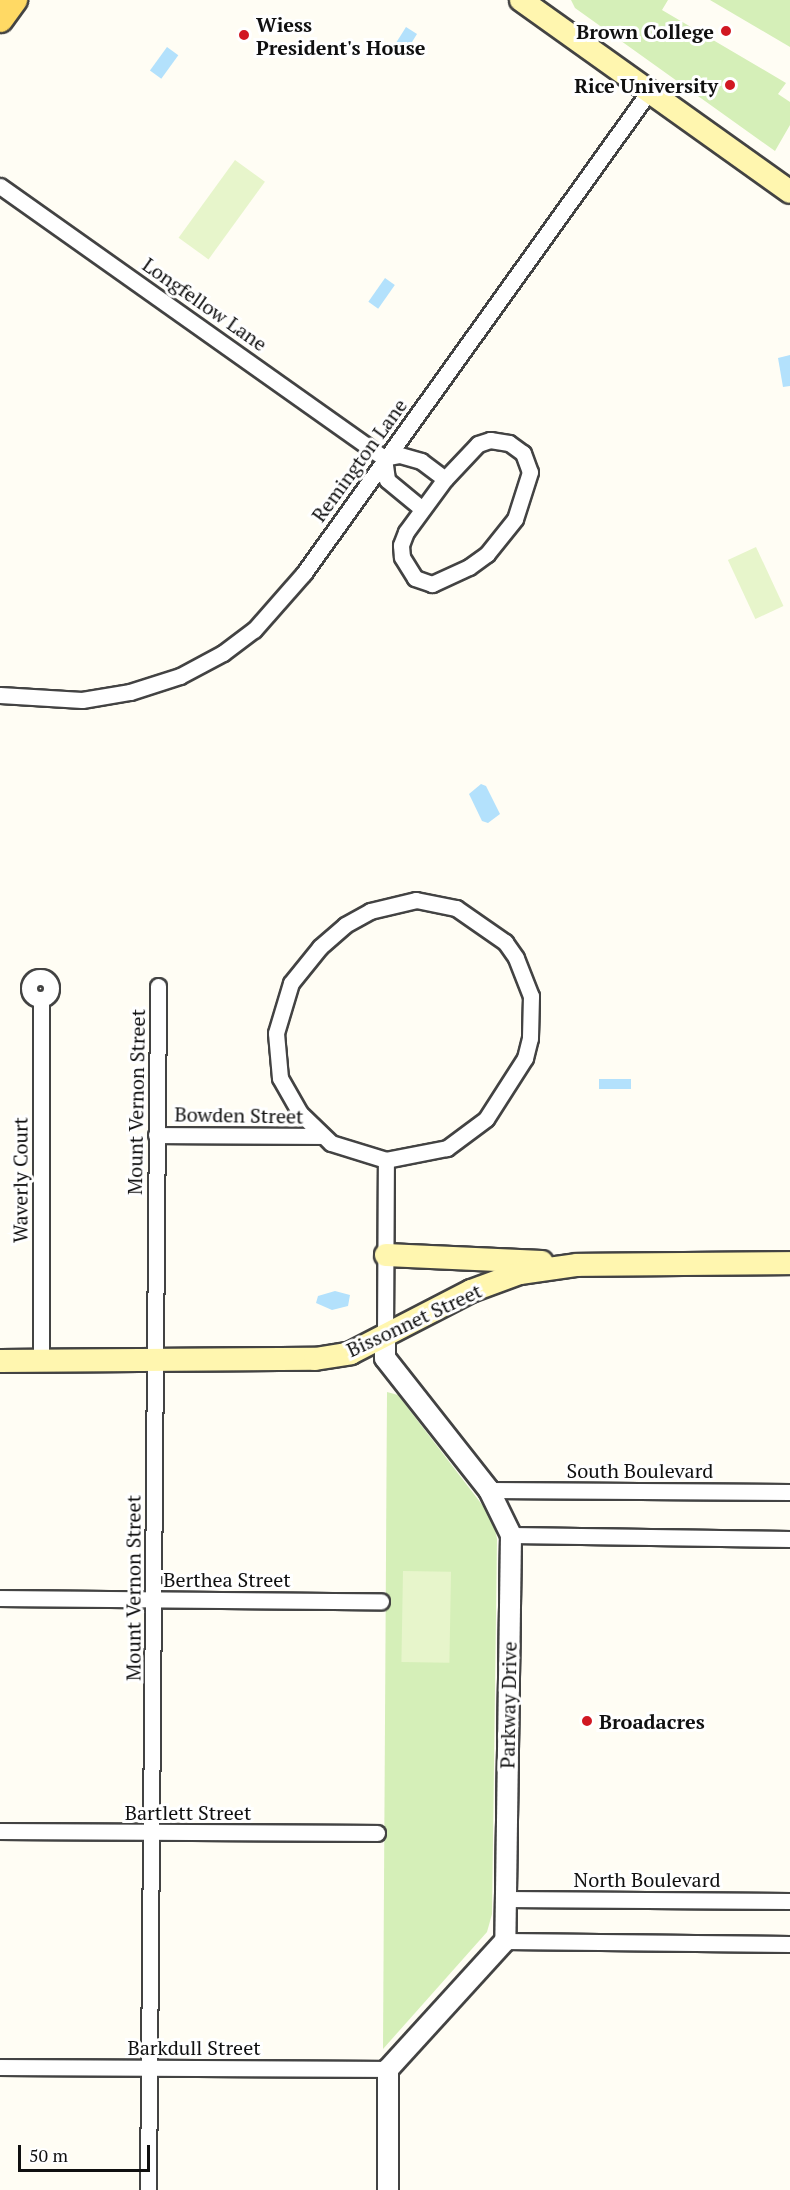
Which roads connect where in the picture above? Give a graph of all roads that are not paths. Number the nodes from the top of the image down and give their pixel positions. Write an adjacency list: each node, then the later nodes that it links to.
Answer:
1 (14, 0): 3 (main road)
2 (521, 0): 4 (main road)
3 (0, 19)
4 (650, 90): 6 (main road); 7 (street, Remington Lane)
5 (0, 186): 7 (street, Longfellow Lane)
6 (790, 192)
7 (384, 458): 8 (street); 9 (street); 10 (street, Remington Lane)
8 (445, 478): 9 (street); 9 (street)
9 (421, 508)
10 (0, 695)
11 (158, 986): 13 (street, Mount Vernon Street)
12 (41, 999): 22 (street, Waverly Court)
13 (156, 1135): 14 (street, Bowden Street); 20 (street, Mount Vernon Street)
14 (321, 1136): 15 (street); 15 (street)
15 (386, 1160): 16 (street)
16 (386, 1255): 18 (main road); 19 (street)
17 (790, 1263): 18 (main road, Bissonnet Street)
18 (577, 1265): 19 (main road, Bissonnet Street)
19 (385, 1337): 20 (main road, Bissonnet Street); 23 (street, Parkway Drive)
20 (155, 1359): 22 (main road, Bissonnet Street); 28 (street, Mount Vernon Street)
21 (0, 1360): 22 (main road, Bissonnet Street)
22 (41, 1360)
23 (489, 1490): 24 (street, South Boulevard); 25 (street, Parkway Drive)
24 (790, 1492)
25 (511, 1535): 26 (street); 33 (street, Parkway Drive)
26 (790, 1539)
27 (0, 1598): 28 (street, Berthea Street)
28 (154, 1599): 29 (street, Berthea Street); 31 (street, Mount Vernon Street)
29 (381, 1601)
30 (0, 1831): 31 (street, Bartlett Street)
31 (154, 1833): 32 (street, Bartlett Street); 38 (street, Mount Vernon Street)
32 (377, 1833)
33 (504, 1899): 34 (street, North Boulevard); 35 (street, Parkway Drive)
34 (790, 1900)
35 (505, 1941): 36 (street); 39 (street)
36 (790, 1944)
37 (0, 2067): 38 (street, Barkdull Street)
38 (149, 2069): 39 (street, Barkdull Street); 40 (street, Mount Vernon Street)
39 (388, 2069): 41 (street)
40 (148, 2190)
41 (388, 2190)

